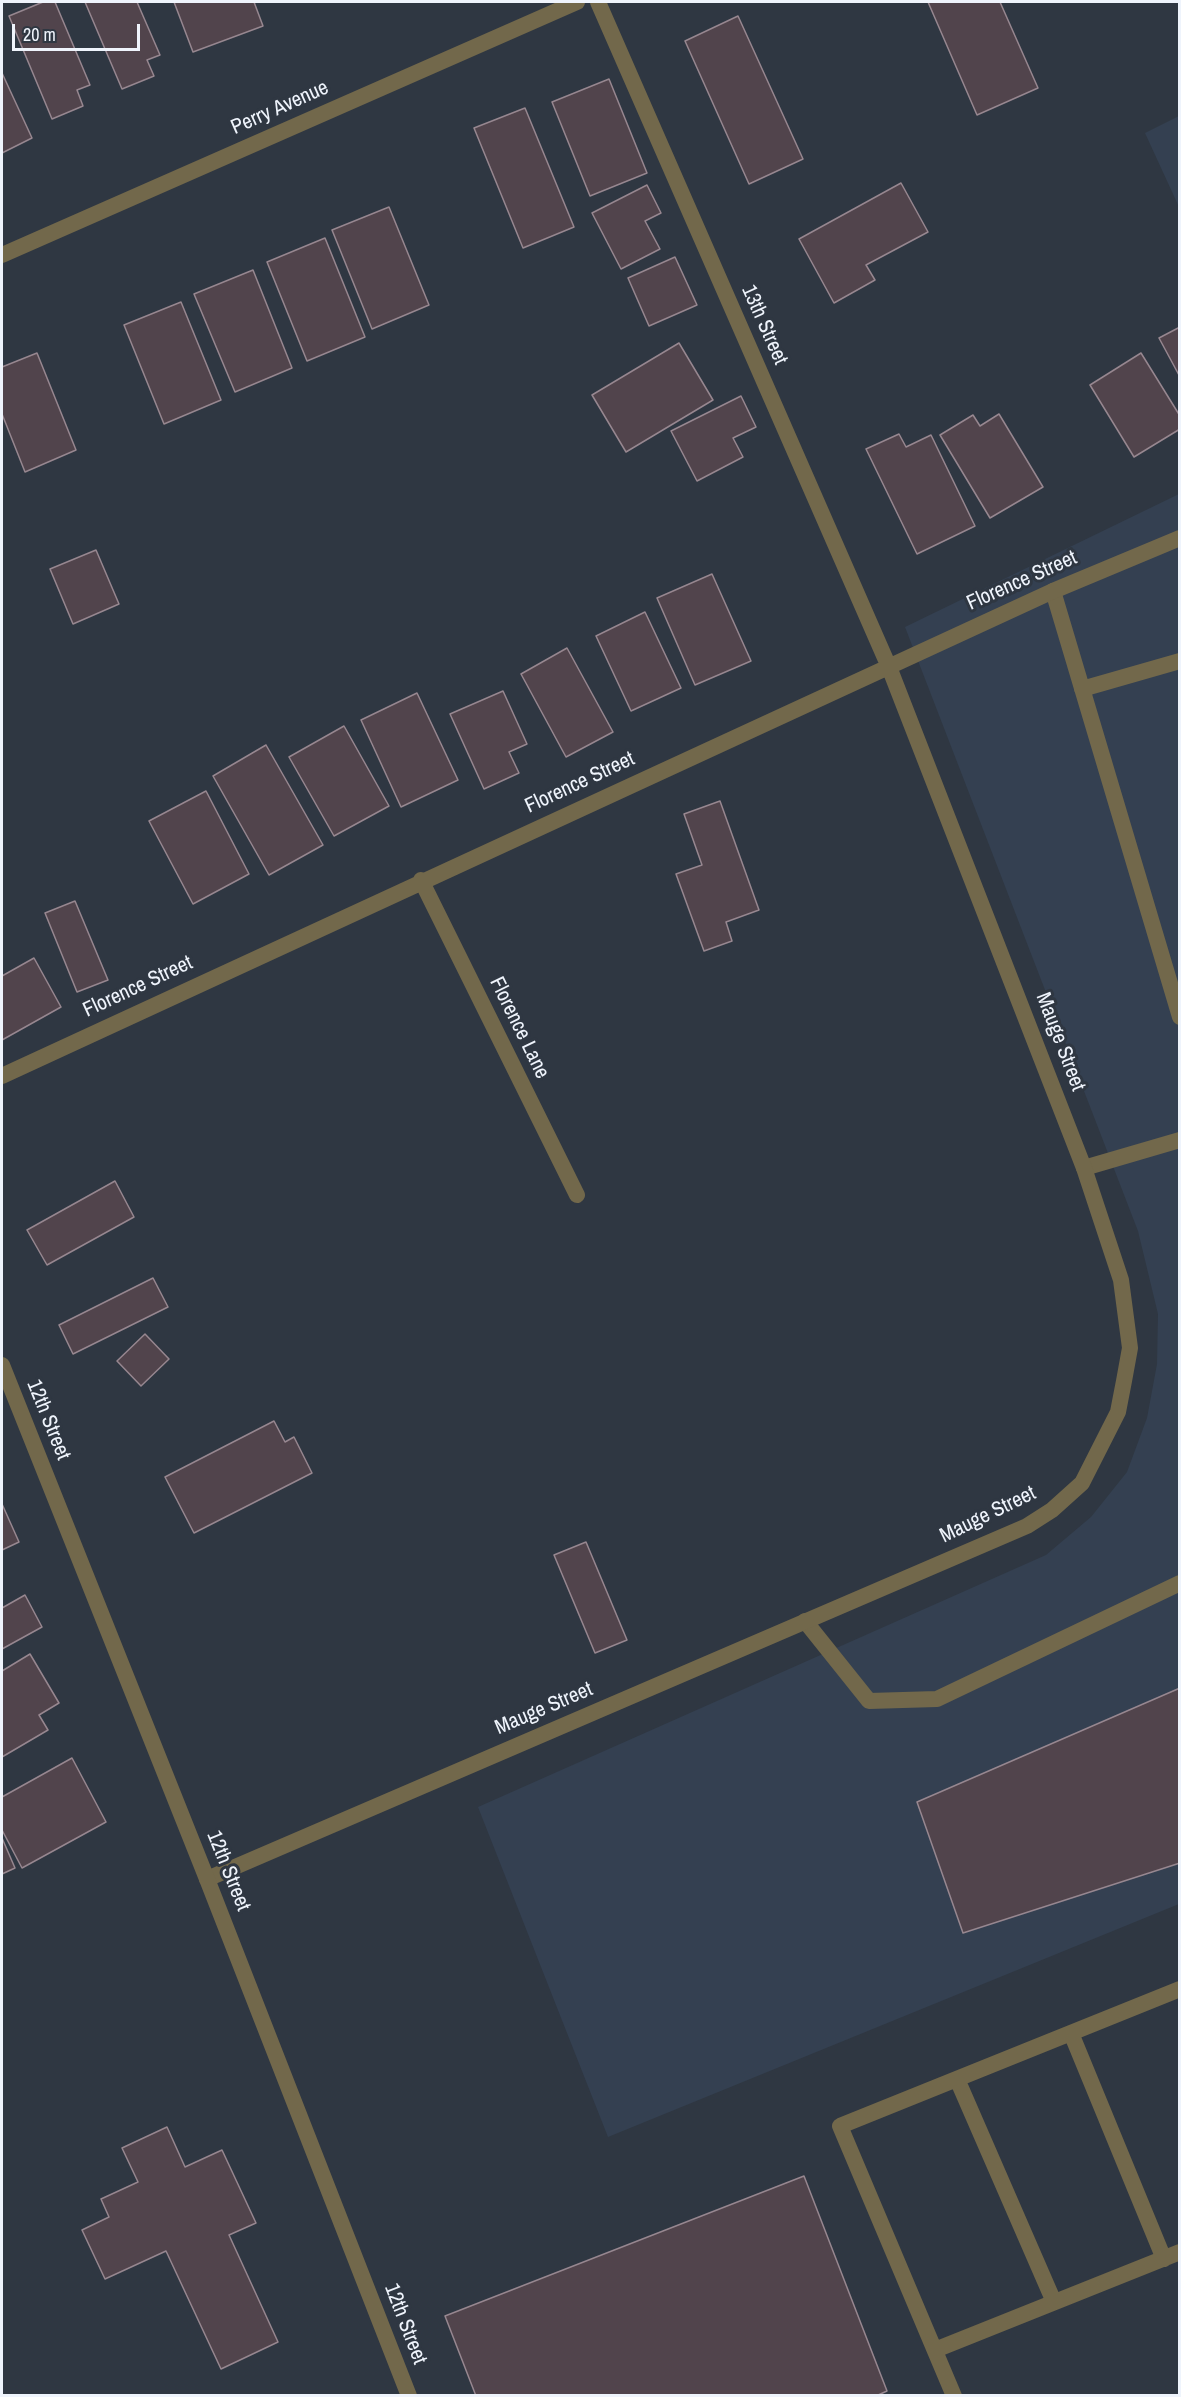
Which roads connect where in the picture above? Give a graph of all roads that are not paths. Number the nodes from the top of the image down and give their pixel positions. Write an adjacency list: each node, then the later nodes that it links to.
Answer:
1 (577, 2): 3 (street, Perry Avenue)
2 (598, 2): 7 (street, 13th Street)
3 (2, 255)
4 (1179, 537): 5 (street, Florence Street)
5 (1053, 591): 7 (street, Florence Street); 8 (street)
6 (1179, 661): 8 (street)
7 (889, 667): 9 (street, Florence Street); 13 (street, Mauge Street)
8 (1082, 689): 10 (street)
9 (421, 880): 11 (street, Florence Street); 14 (street, Florence Lane)
10 (1179, 1017)
11 (2, 1076)
12 (1179, 1140): 13 (street)
13 (1084, 1168): 17 (street, Mauge Street)
14 (577, 1195)
15 (2, 1365): 18 (street, 12th Street)
16 (1179, 1583): 17 (street)
17 (805, 1622): 18 (street, Mauge Street)
18 (207, 1879): 26 (street, 12th Street)
19 (1179, 1989): 20 (street)
20 (1071, 2033): 21 (street); 23 (street)
21 (957, 2079): 24 (street); 25 (street)
22 (1179, 2253): 23 (street)
23 (1164, 2259): 24 (street)
24 (1054, 2302): 25 (street)
25 (935, 2350): 27 (street)
26 (409, 2396)
27 (954, 2396)

